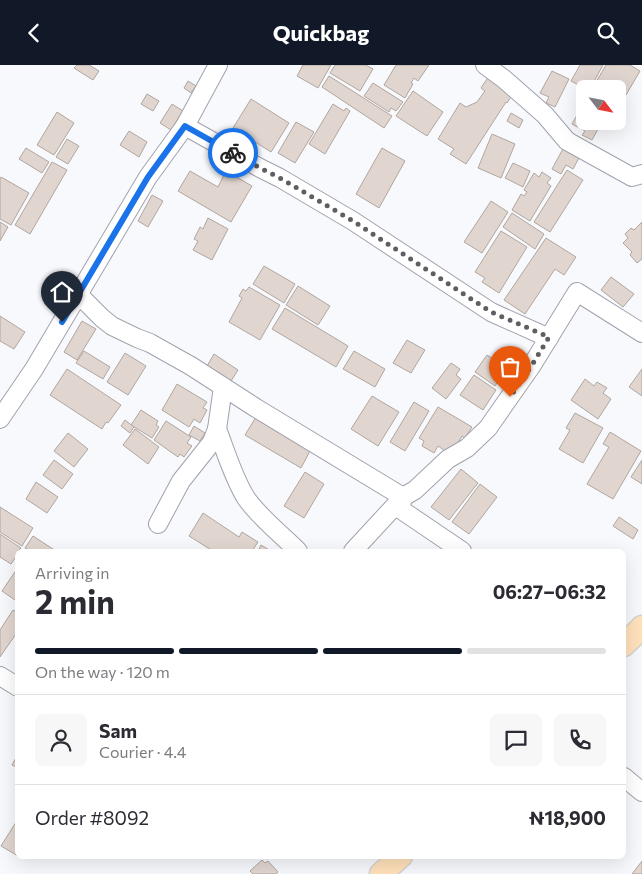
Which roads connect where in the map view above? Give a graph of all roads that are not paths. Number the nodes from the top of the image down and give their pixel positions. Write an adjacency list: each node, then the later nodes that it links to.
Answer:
1 (218, 65): 3 (street)
2 (485, 65): 4 (street)
3 (185, 126): 5 (street); 7 (street)
4 (642, 174)
5 (78, 294): 8 (street); 9 (street)
6 (642, 333): 7 (street)
7 (549, 337): 11 (street)
8 (223, 387): 10 (street); 11 (street)
9 (0, 419)
10 (217, 429): 12 (street); 13 (street)
11 (403, 497): 14 (street); 15 (street)
12 (158, 524)
13 (296, 549)
14 (355, 549)
15 (459, 549)
16 (642, 627): 17 (main road)
17 (626, 643)
18 (0, 676): 19 (street)
19 (15, 685)
20 (626, 779): 21 (street)
21 (642, 792)
22 (398, 859): 23 (main road)
23 (380, 874)

